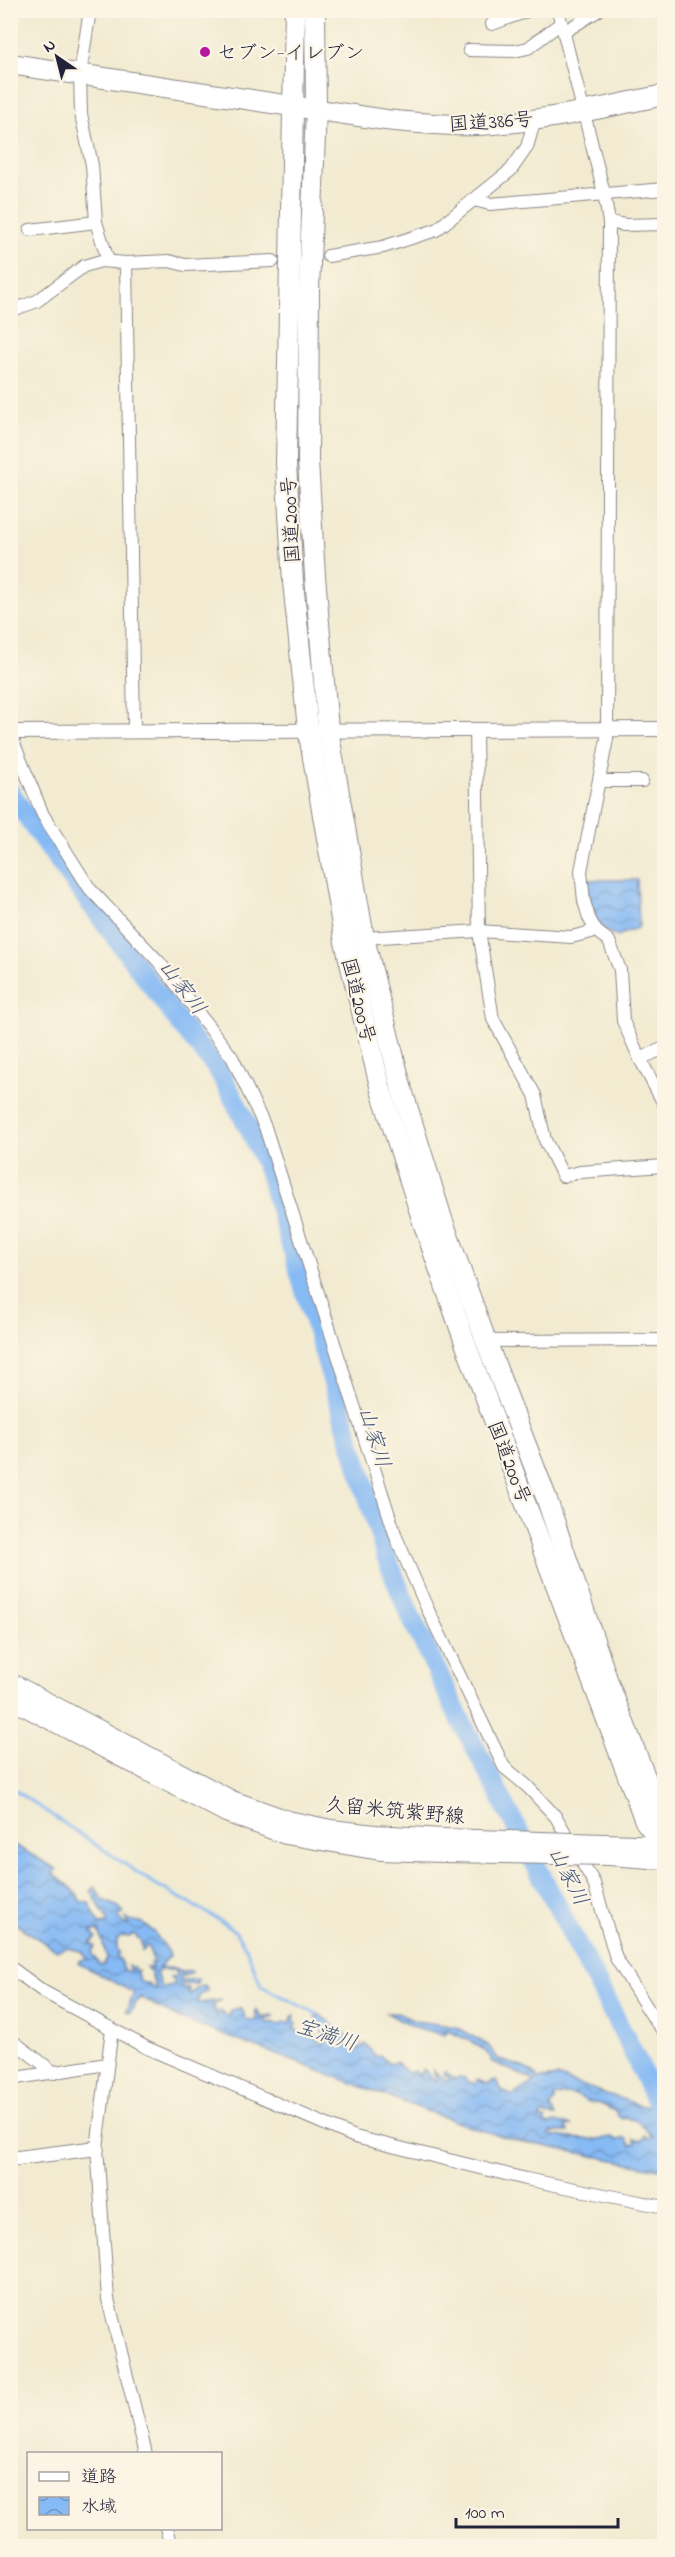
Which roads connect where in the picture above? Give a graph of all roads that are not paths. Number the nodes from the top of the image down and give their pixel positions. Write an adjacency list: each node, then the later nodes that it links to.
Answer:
1 (90, 10): 11 (street)
2 (295, 10): 13 (highway, 国道200号)
3 (315, 10): 14 (highway, 国道200号)
4 (530, 10): 6 (street)
5 (599, 10): 7 (street)
6 (510, 14): 8 (street)
7 (561, 22): 9 (street); 15 (street)
8 (492, 24)
9 (469, 50)
10 (10, 64): 11 (highway)
11 (80, 74): 13 (highway); 20 (street)
12 (664, 95): 15 (highway, 国道386号)
13 (293, 105): 14 (highway); 29 (highway, 国道200号)
14 (316, 109): 16 (highway, 国道386号); 29 (highway, 国道200号)
15 (583, 112): 16 (highway, 国道386号); 18 (street)
16 (535, 119): 19 (street)
17 (664, 189): 18 (street)
18 (604, 193): 19 (street); 21 (street)
19 (474, 200): 24 (street)
20 (96, 222): 23 (street); 25 (street)
21 (609, 222): 22 (street); 31 (street)
22 (664, 225)
23 (30, 230)
24 (328, 256)
25 (108, 260): 27 (street); 28 (street)
26 (273, 261): 27 (street)
27 (126, 263): 33 (street)
28 (10, 311)
29 (318, 729): 30 (street); 33 (street); 39 (highway, 国道200号); 49 (highway, 国道200号)
30 (476, 729): 31 (street); 37 (street)
31 (607, 729): 32 (street); 35 (street)
32 (664, 729)
33 (134, 730): 34 (street)
34 (10, 733): 54 (street)
35 (599, 781): 36 (street); 38 (street)
36 (642, 781)
37 (479, 931): 38 (street); 39 (street); 43 (street)
38 (596, 931): 41 (street)
39 (364, 938): 45 (highway, 国道200号)
40 (664, 1048): 41 (street)
41 (640, 1059): 42 (street)
42 (664, 1104)
43 (664, 1166)
44 (664, 1340): 45 (street)
45 (486, 1341): 49 (highway, 国道200号)
46 (10, 1682): 48 (main road, 久留米筑紫野線)
47 (10, 1699): 48 (main road, 久留米筑紫野線)
48 (443, 1845): 50 (main road, 久留米筑紫野線, bridge)
49 (664, 1845): 50 (main road, 久留米筑紫野線)
50 (607, 1849): 51 (main road, 久留米筑紫野線)
51 (664, 1860)
52 (10, 1967): 53 (street)
53 (112, 2029): 56 (street); 61 (street)
54 (664, 2032)
55 (10, 2039): 57 (street)
56 (107, 2064): 57 (street); 59 (street)
57 (55, 2073): 58 (street)
58 (10, 2079)
59 (97, 2148): 60 (street); 62 (street)
60 (10, 2159)
61 (664, 2207)
62 (146, 2452)
63 (166, 2530): 64 (street)
64 (171, 2547)

